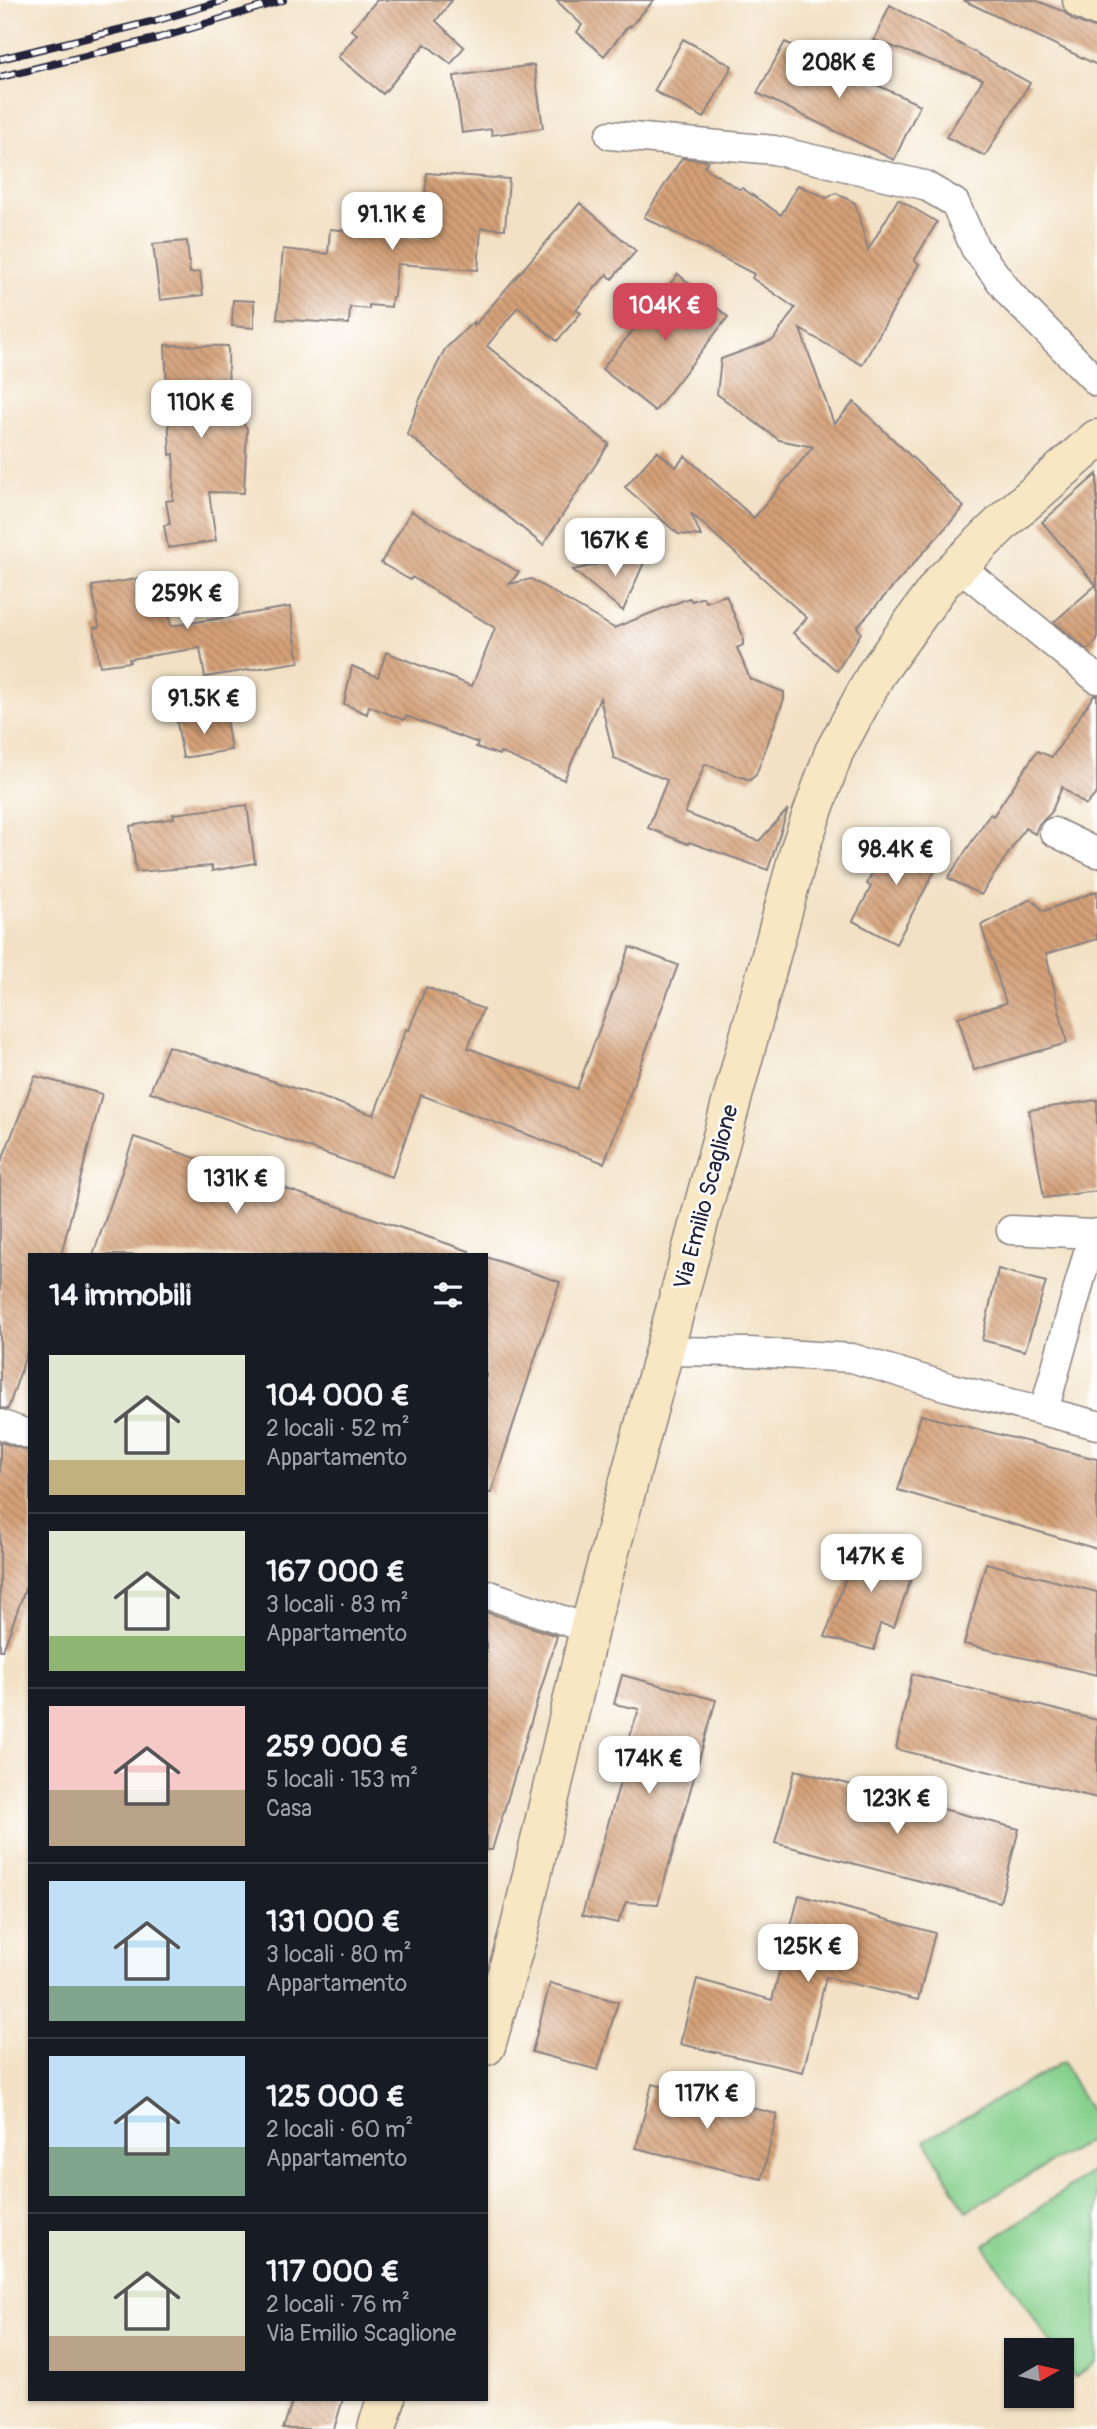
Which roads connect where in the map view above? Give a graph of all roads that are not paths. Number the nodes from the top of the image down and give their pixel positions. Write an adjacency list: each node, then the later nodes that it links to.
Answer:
1 (1082, 0): 2 (main road)
2 (1097, 7)
3 (610, 135): 4 (street)
4 (1097, 382)
5 (1097, 439): 6 (main road, Via Emilio Scaglione)
6 (958, 566): 7 (street); 12 (main road, Via Emilio Scaglione)
7 (1097, 679)
8 (1055, 832): 9 (street)
9 (1097, 853)
10 (1011, 1230): 11 (street)
11 (1095, 1234): 13 (street)
12 (664, 1351): 13 (street); 18 (main road, Via Emilio Scaglione)
13 (1044, 1410): 15 (street)
14 (0, 1424): 16 (street)
15 (1097, 1425)
16 (28, 1433)
17 (488, 1595): 18 (street)
18 (589, 1629): 19 (main road, Via Emilio Scaglione)
19 (488, 2039)
20 (385, 2401): 21 (main road)
21 (377, 2429)

